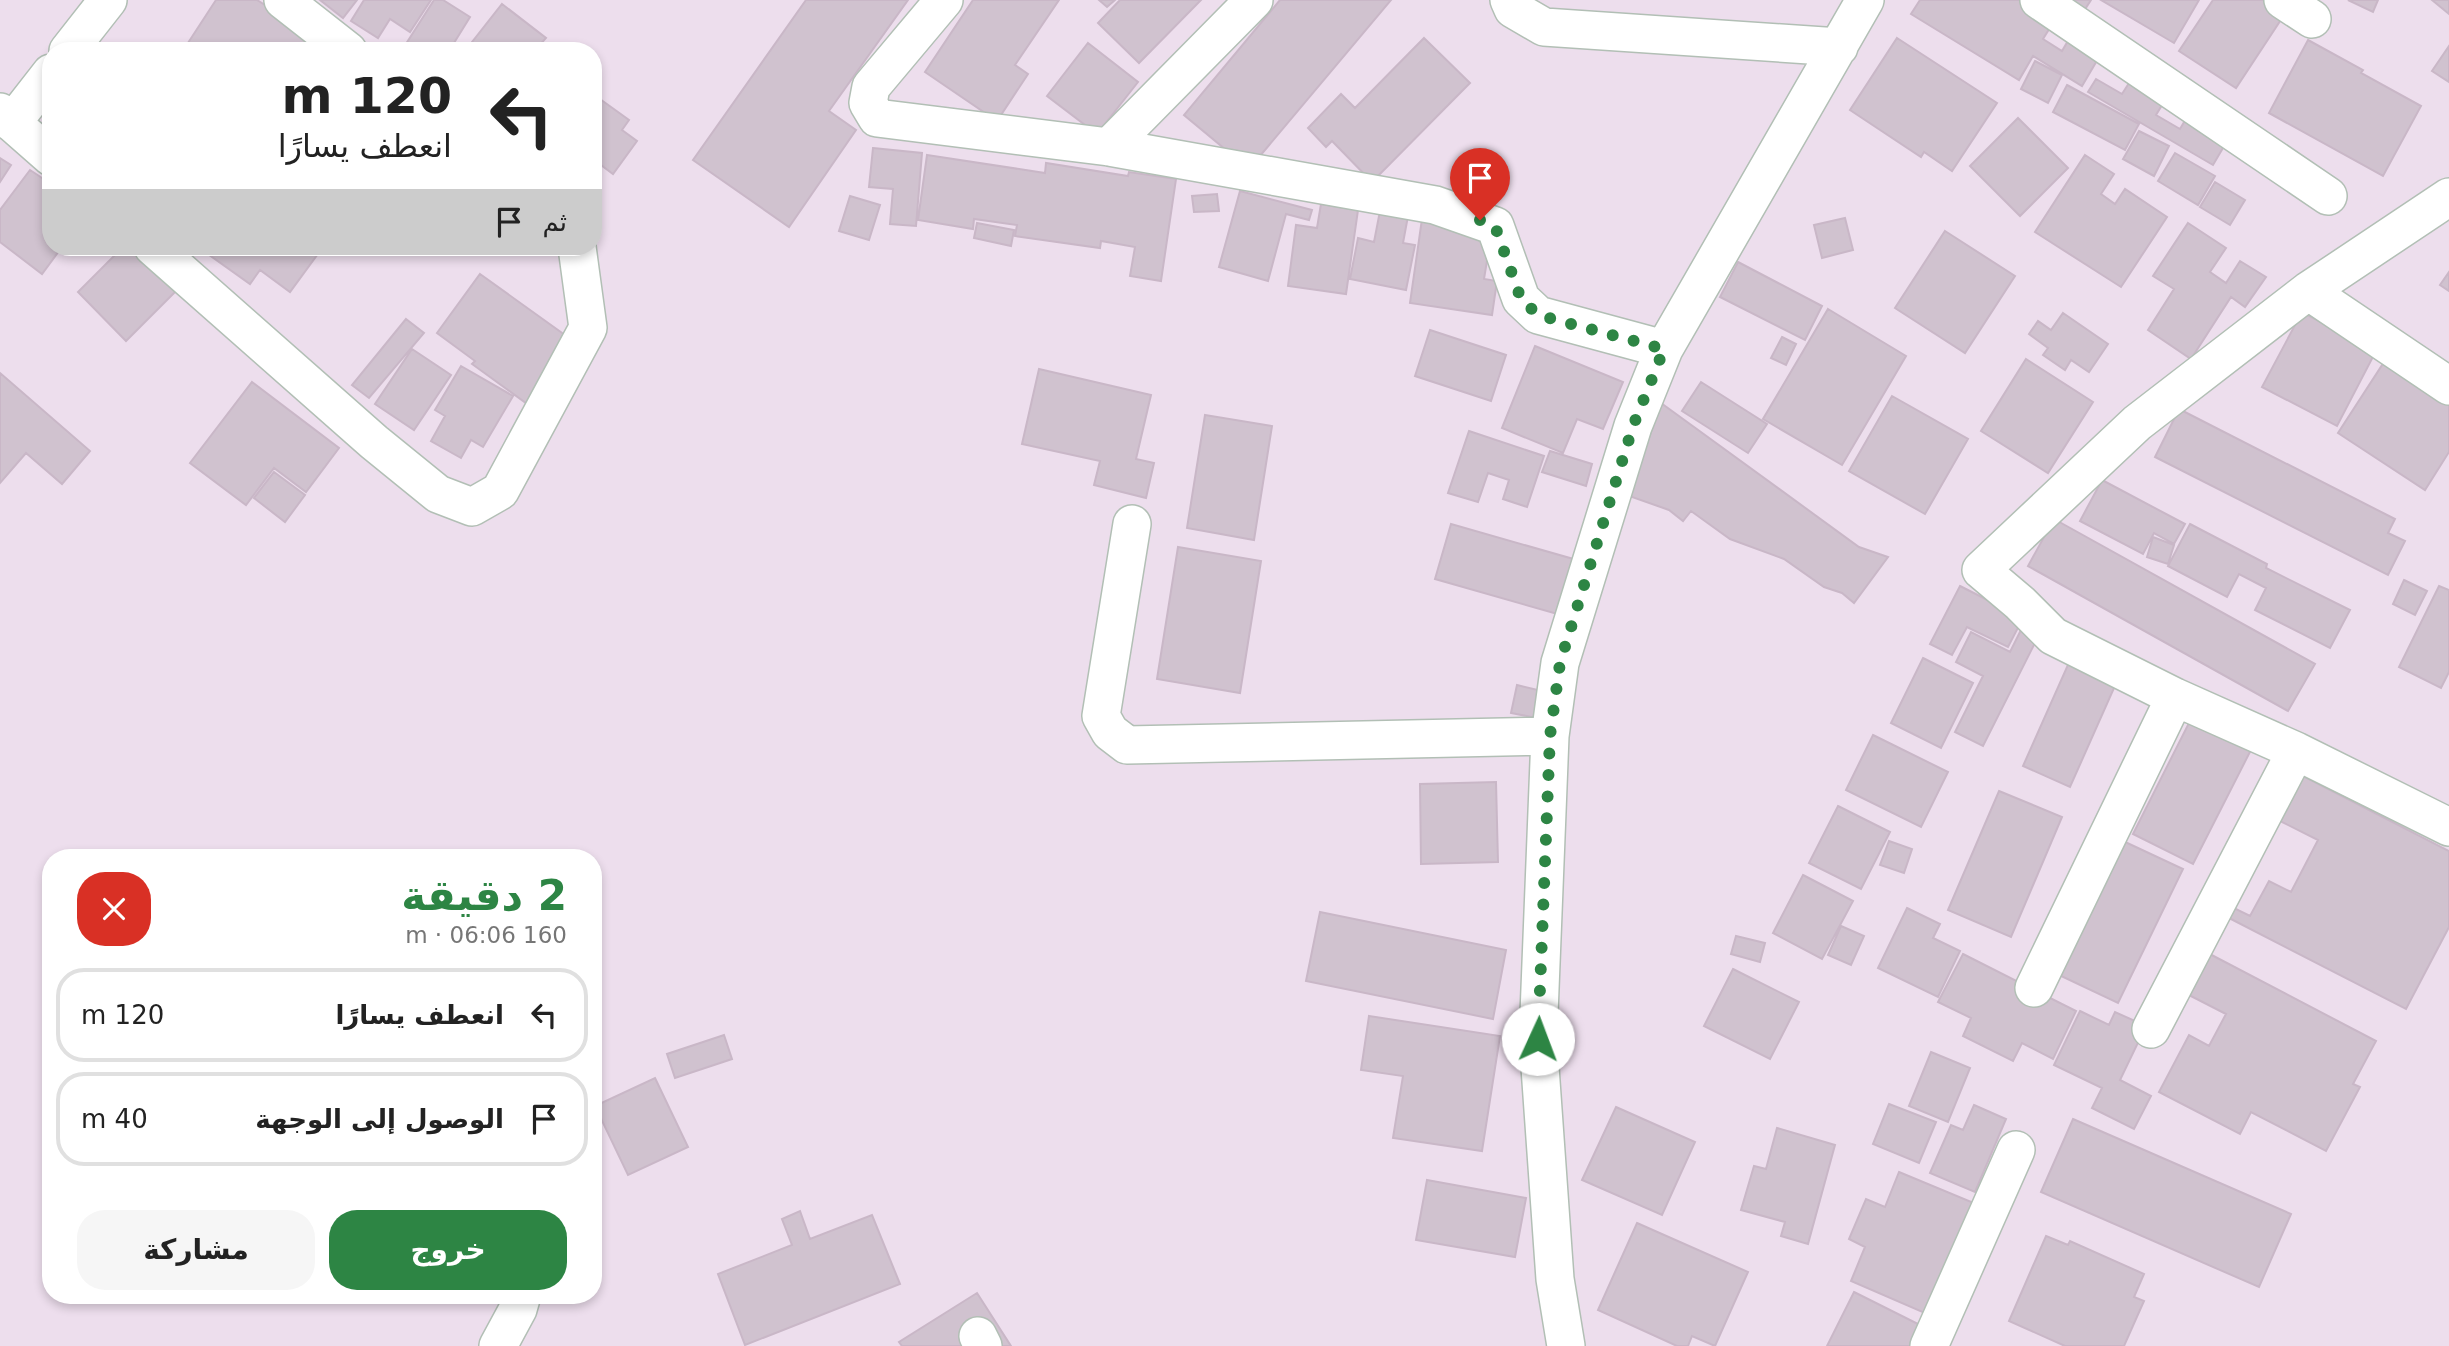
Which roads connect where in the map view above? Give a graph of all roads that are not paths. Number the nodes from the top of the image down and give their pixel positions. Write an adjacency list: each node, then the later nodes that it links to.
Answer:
1 (108, 0): 8 (street)
2 (283, 0): 9 (street)
3 (944, 0): 13 (street)
4 (1254, 0): 13 (street)
5 (1509, 0): 10 (street)
6 (1866, 0): 10 (street)
7 (2039, 0): 15 (street)
8 (75, 42)
9 (337, 42)
10 (1839, 47): 20 (street)
11 (42, 82): 12 (street)
12 (6, 117): 14 (street)
13 (1109, 147): 20 (street)
14 (42, 149)
15 (2328, 196)
16 (2449, 197): 19 (street)
17 (163, 256): 18 (street)
18 (578, 256)
19 (2308, 291): 21 (street); 23 (street)
20 (1664, 349): 24 (street)
21 (2449, 386)
22 (1132, 524): 24 (street)
23 (2175, 697): 25 (street); 27 (street)
24 (1550, 736): 32 (street)
25 (2296, 751): 26 (street); 28 (street)
26 (2449, 827)
27 (2034, 988)
28 (2151, 1029)
29 (2016, 1150): 33 (street)
30 (519, 1304): 31 (street)
31 (498, 1346)
32 (1566, 1346)
33 (1929, 1346)

